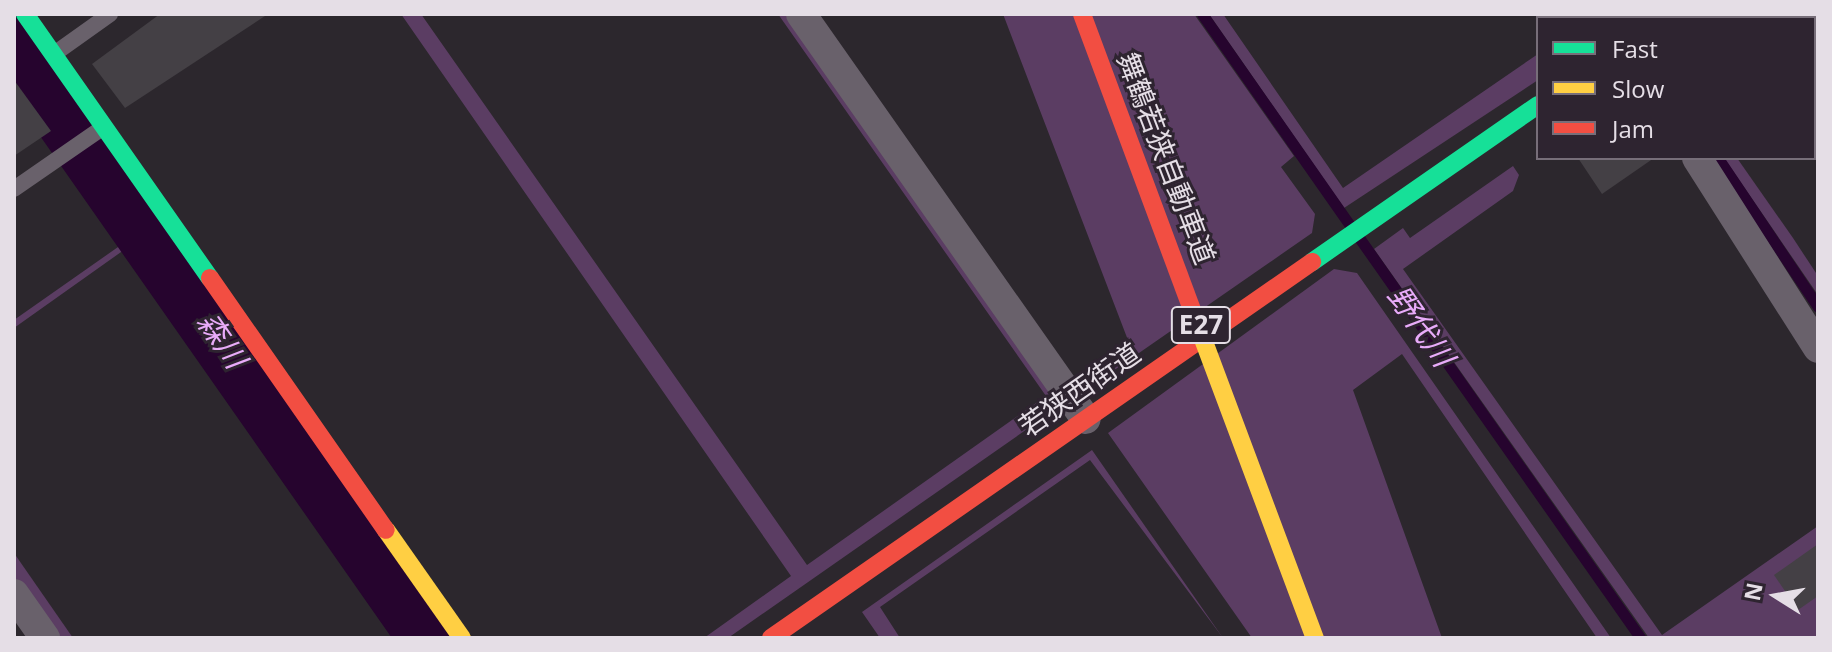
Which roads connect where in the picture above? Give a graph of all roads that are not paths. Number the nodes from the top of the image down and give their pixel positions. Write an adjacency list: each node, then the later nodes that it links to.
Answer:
1 (25, 14): 5 (main road)
2 (110, 14): 5 (lane)
3 (801, 14): 11 (street)
4 (1082, 14): 16 (main road, 舞鶴若狭自動車道 / E27, bridge)
5 (54, 54): 7 (main road)
6 (1536, 106): 11 (main road, 若狭西街道)
7 (98, 130): 9 (lane); 14 (main road)
8 (1698, 160): 10 (street)
9 (14, 189)
10 (1818, 348)
11 (1086, 419): 15 (main road, 若狭西街道)
12 (14, 594): 13 (street)
13 (45, 638)
14 (462, 638)
15 (771, 638)
16 (1315, 638)

